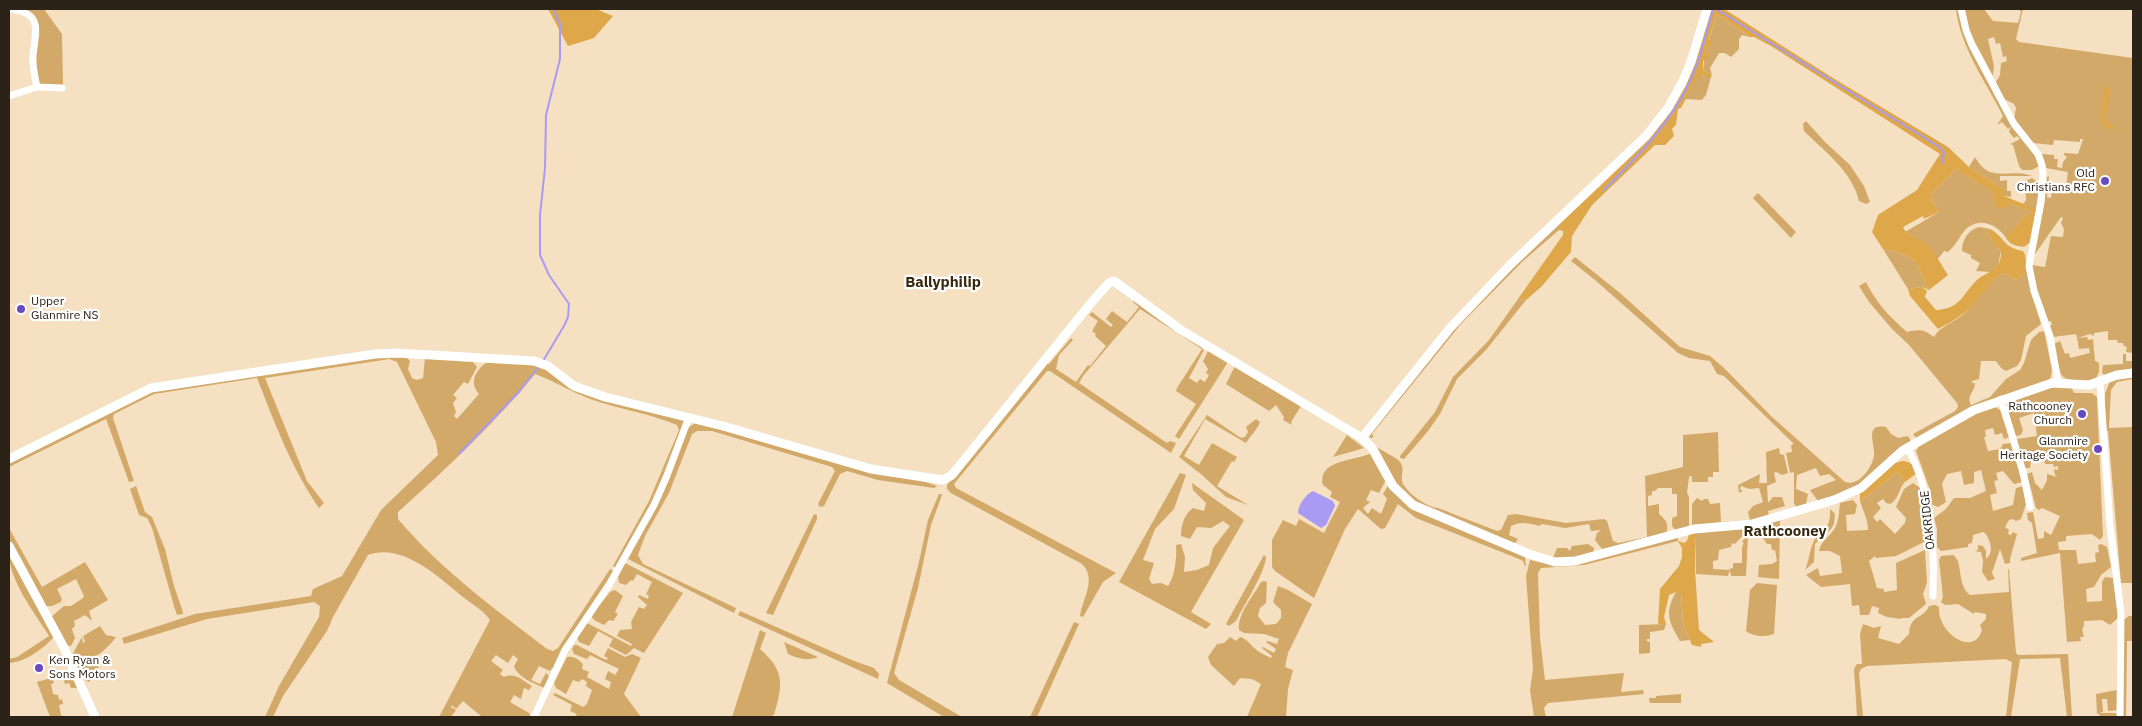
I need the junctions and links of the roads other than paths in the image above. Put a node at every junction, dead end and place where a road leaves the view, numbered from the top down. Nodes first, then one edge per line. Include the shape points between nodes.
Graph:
1 (9, 9) edge
2 (1707, 9) edge
3 (1961, 9) edge
4 (37, 87) junction
5 (62, 88) dead end
6 (9, 96) edge
7 (2133, 373) edge
8 (2058, 382) junction
9 (2100, 383) junction
10 (2001, 399) junction
11 (689, 417) junction
12 (1362, 438) junction
13 (1908, 447) junction
14 (9, 459) edge
15 (2030, 507) dead end
16 (9, 546) edge
17 (1933, 596) dead end
18 (96, 717) edge
19 (534, 717) edge
20 (2120, 717) edge

1 - 4 street via 30,15 36,26 33,64
2 - 12 street via 1685,78 1650,132 1510,265 1454,324
3 - 8 street via 1972,44 2014,124 2038,154 2042,165 2041,202 2029,266 2050,336
4 - 5 street
4 - 6 street
7 - 9 street via 2117,375
8 - 9 street
8 - 10 street
9 - 20 street via 2120,613
10 - 13 street via 1958,418
10 - 15 street
11 - 12 street via 871,469 943,480 952,474 1104,288 1114,281 1181,330
11 - 14 street via 581,389 563,380 548,366 534,361 391,353 151,388
11 - 19 street via 654,505 608,585 565,650
12 - 13 street via 1372,448 1393,486 1413,505 1529,554 1565,562 1694,529 1752,524 1834,500 1861,488
13 - 17 street, OAKRIDGE via 1926,495 1932,545
16 - 18 street via 60,639

